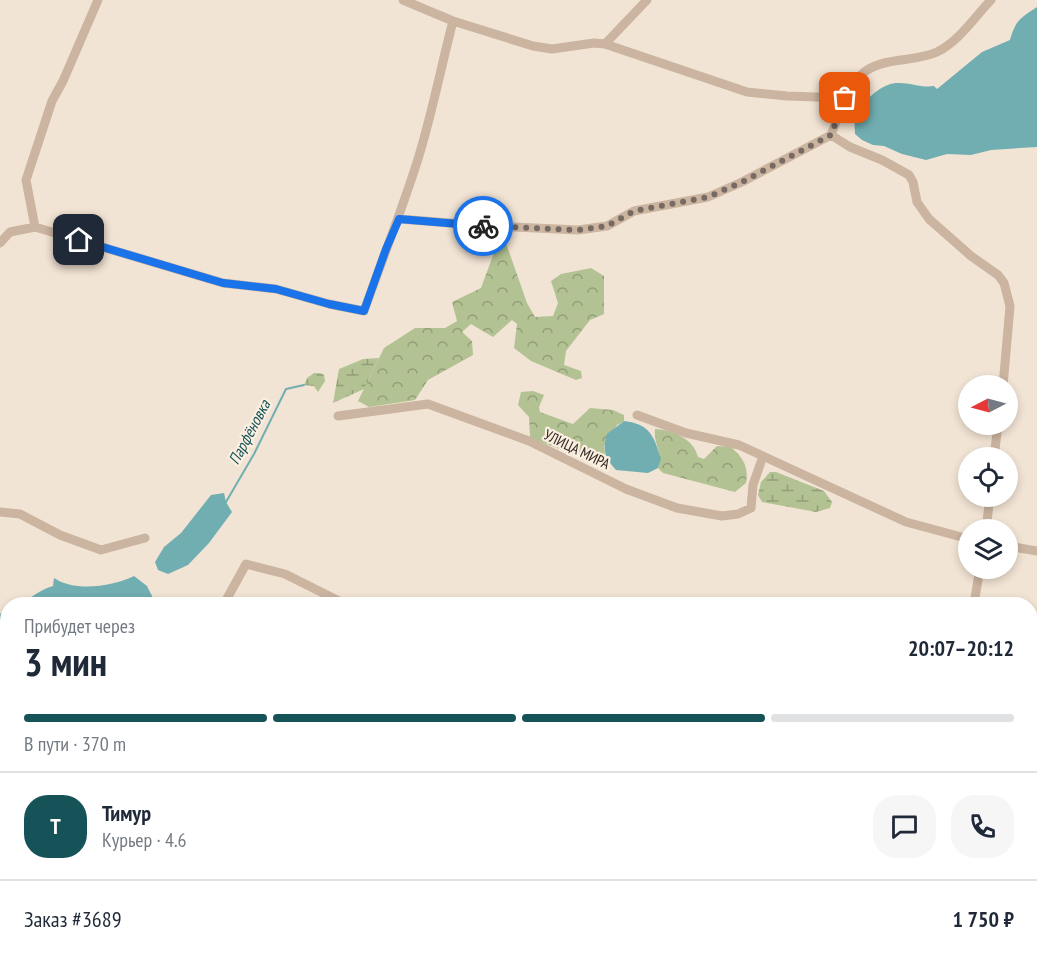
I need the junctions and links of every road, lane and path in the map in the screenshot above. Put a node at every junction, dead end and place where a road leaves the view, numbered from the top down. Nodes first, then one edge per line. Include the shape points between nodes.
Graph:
1 (98, 0) edge
2 (403, 0) edge
3 (647, 0) edge
4 (991, 0) edge
5 (453, 21) junction
6 (604, 44) junction
7 (845, 98) junction
8 (831, 135) junction
9 (399, 219) junction
10 (35, 227) junction
11 (0, 243) edge
12 (1004, 375) edge
13 (638, 415) dead end
14 (338, 416) dead end
15 (763, 456) junction
16 (0, 512) edge
17 (958, 536) edge
18 (145, 538) dead end
19 (1018, 548) edge
20 (1037, 551) edge
21 (978, 579) edge
22 (228, 597) edge
23 (331, 597) edge
24 (975, 597) edge

1 - 10 street via 52,101 26,180
2 - 5 street
3 - 6 street
4 - 7 street via 956,39 937,52 873,67 862,74
5 - 6 street via 552,49
5 - 9 street
6 - 7 street via 747,92
7 - 8 street
8 - 9 street via 708,197 634,211 607,226 578,230
8 - 12 street via 909,175 917,202 928,219 1004,283 1010,306
9 - 10 street via 364,311 276,289 223,283
10 - 11 street via 10,232
13 - 15 street
14 - 15 street, УЛИЦА МИРА via 428,404 529,441 626,489 677,508 722,516 751,508 753,485
15 - 17 street via 906,522
16 - 18 street via 20,514 101,550
19 - 20 street
21 - 24 street
22 - 23 street via 246,564 285,574

